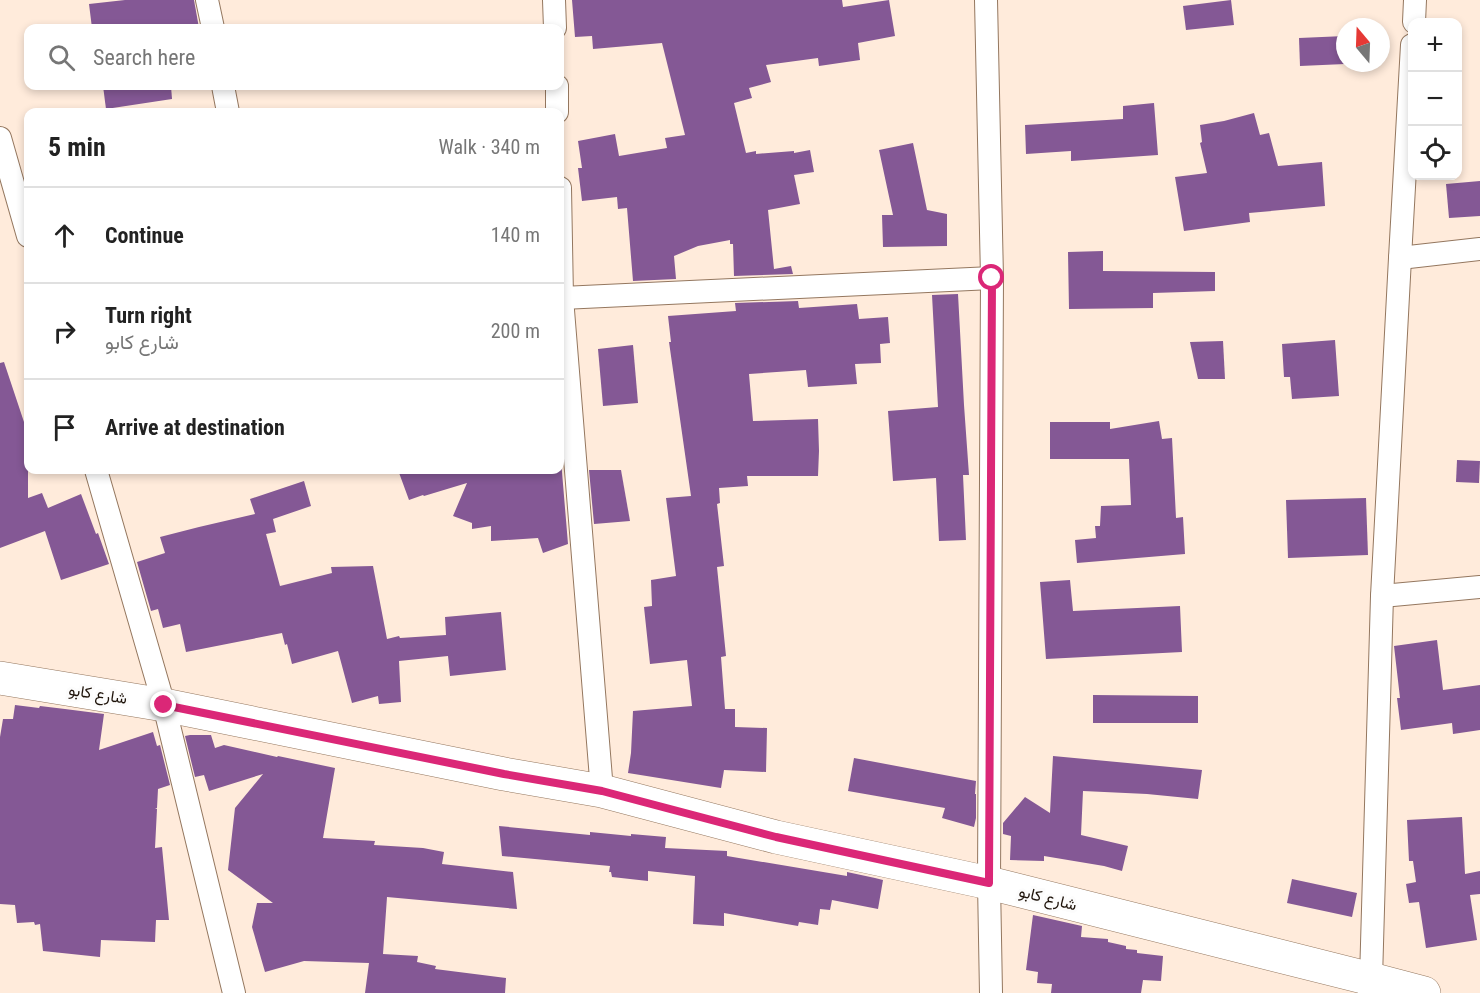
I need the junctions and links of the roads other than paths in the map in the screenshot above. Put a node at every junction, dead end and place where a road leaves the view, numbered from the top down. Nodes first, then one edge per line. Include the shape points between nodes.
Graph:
1 (207, 0) edge
2 (554, 0) edge
3 (986, 0) edge
4 (1415, 0) edge
5 (1414, 18) edge
6 (212, 24) edge
7 (555, 24) edge
8 (1411, 72) edge
9 (224, 90) edge
10 (557, 90) edge
11 (227, 108) edge
12 (557, 108) edge
13 (0, 138) edge
14 (24, 222) edge
15 (1480, 249) edge
16 (1400, 258) junction
17 (992, 278) junction
18 (564, 298) edge
19 (564, 323) edge
20 (97, 474) edge
21 (1480, 587) edge
22 (1382, 596) junction
23 (0, 678) edge
24 (164, 705) junction
25 (602, 791) junction
26 (989, 883) junction
27 (1370, 986) edge
28 (234, 993) edge
29 (991, 993) edge
30 (1424, 993) edge

1 - 6 street
2 - 7 street
3 - 17 street
4 - 5 street
8 - 16 street
9 - 11 street
10 - 12 street
13 - 14 street
15 - 16 street
16 - 22 street
17 - 18 street
17 - 26 street
19 - 25 street
20 - 24 street
21 - 22 street
22 - 27 street
23 - 24 street, شارع كابو
24 - 25 street, شارع كابو
24 - 28 street
25 - 26 street, شارع كابو via 776,837
26 - 27 street, شارع كابو
26 - 29 street
27 - 30 street, شارع كابو

